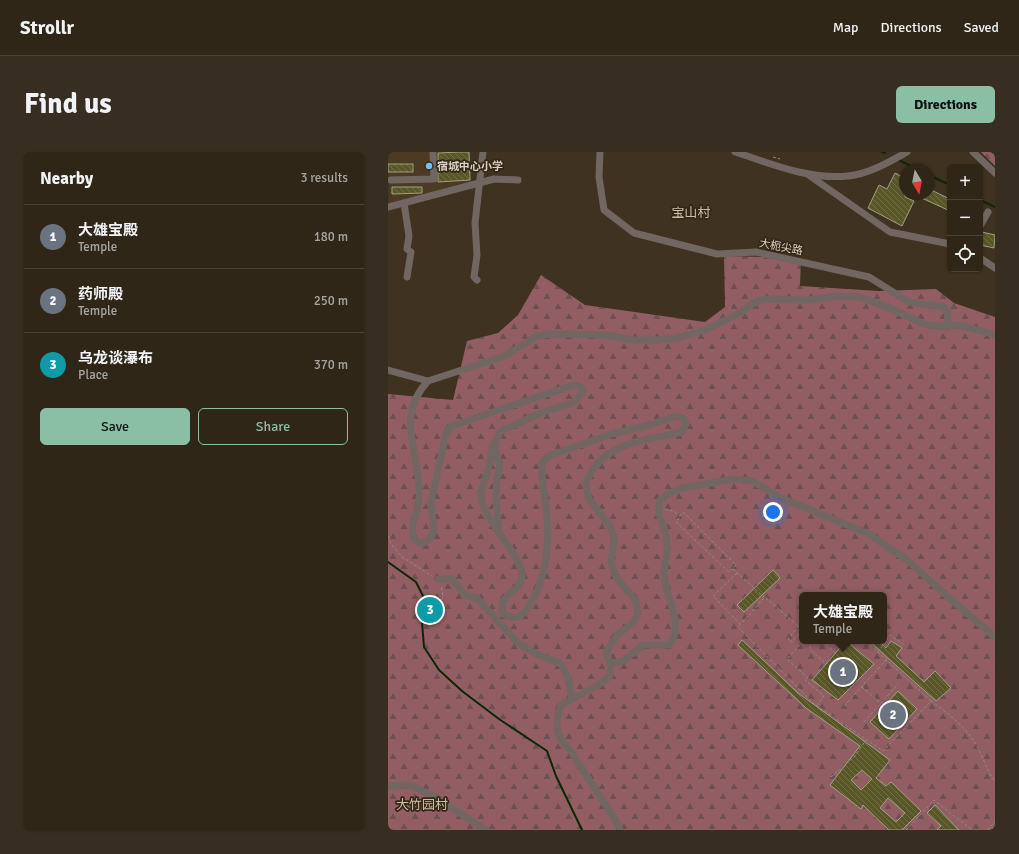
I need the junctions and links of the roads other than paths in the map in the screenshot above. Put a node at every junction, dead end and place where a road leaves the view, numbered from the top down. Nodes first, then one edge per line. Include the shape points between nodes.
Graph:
1 (433, 152) edge
2 (483, 152) edge
3 (600, 152) edge
4 (735, 152) edge
5 (973, 152) edge
6 (901, 153) edge
7 (995, 173) edge
8 (808, 175) junction
9 (391, 180) dead end
10 (518, 180) dead end
11 (481, 183) junction
12 (404, 203) junction
13 (388, 206) edge
14 (988, 212) dead end
15 (983, 221) edge
16 (947, 243) edge
17 (983, 260) edge
18 (995, 268) edge
19 (407, 277) dead end
20 (477, 280) dead end
21 (947, 327) junction
22 (995, 335) edge
23 (388, 370) edge
24 (428, 381) junction
25 (494, 444) junction
26 (500, 533) junction
27 (438, 579) road end
28 (995, 636) edge
29 (610, 662) junction
30 (572, 699) junction
31 (388, 786) edge
32 (486, 830) edge
33 (620, 830) edge

1 - 9 street via 434,179
2 - 11 street
3 - 21 street, 大枙尖路 via 599,177 604,210 634,233 717,254 756,252 869,277 910,302 944,307 948,313
4 - 8 street
5 - 7 street
6 - 8 street via 880,166 849,176
8 - 16 street via 890,232
10 - 11 street via 494,179
11 - 12 street
11 - 20 street via 475,223 477,255 474,277
12 - 13 street
12 - 19 street via 409,236 406,249 411,252
14 - 15 street
17 - 18 street
21 - 22 street via 974,329
21 - 24 street via 924,324 860,297 764,299 711,327 678,338 634,340 605,335 537,336 505,356
23 - 24 street
24 - 25 street via 412,405 410,424 419,484 419,500 410,530 414,539 421,544 429,540 434,532 431,502 446,434 451,426 574,385 581,387 583,392 573,403 543,412 501,431
25 - 26 street via 500,467 496,497
25 - 26 street via 481,494 484,507
26 - 29 street via 521,567 522,577 516,588 503,599 501,606 503,614 511,618 525,613 545,568 547,518 542,462 549,456 612,434 642,428 677,416 684,418 686,424 682,432 623,446 597,464 585,483 589,499 610,526 614,537 611,563 616,577 636,601 638,614 633,623 618,634 606,652
27 - 30 street via 452,579 465,595 477,598 517,642 534,653 561,664 568,678
28 - 29 street via 907,560 869,534 779,497 752,481 734,479 682,488 660,500 658,514 667,536 664,574 666,590 677,629 674,639 669,645 643,645 623,661
29 - 30 street via 610,676
30 - 33 street via 561,705 557,718 561,742 570,750
31 - 32 street via 410,785 433,796

